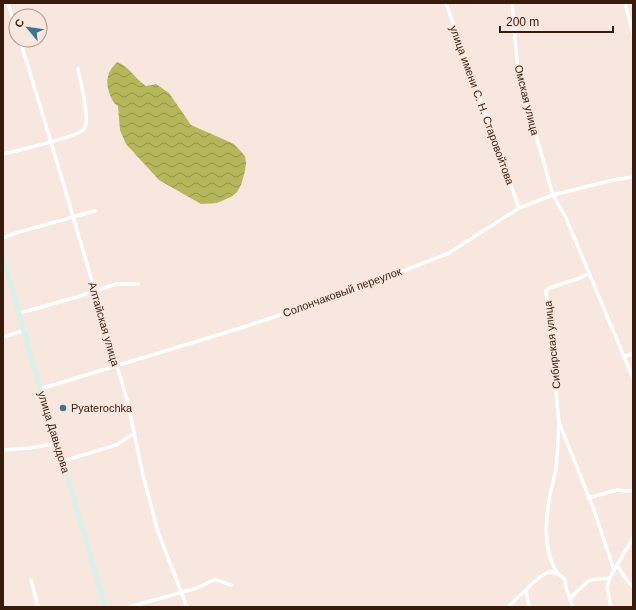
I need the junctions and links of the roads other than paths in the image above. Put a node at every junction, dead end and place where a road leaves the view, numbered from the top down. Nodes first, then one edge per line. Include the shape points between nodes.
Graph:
1 (446, 3) edge
2 (512, 3) edge
3 (625, 3) edge
4 (633, 33) edge
5 (22, 48) edge
6 (78, 70) dead end
7 (51, 142) junction
8 (3, 154) edge
9 (633, 176) edge
10 (552, 195) junction
11 (519, 208) junction
12 (96, 211) dead end
13 (73, 217) junction
14 (3, 238) edge
15 (3, 256) edge
16 (588, 274) junction
17 (138, 284) dead end
18 (95, 290) junction
19 (20, 313) junction
20 (24, 330) junction
21 (3, 337) edge
22 (633, 354) edge
23 (625, 356) junction
24 (116, 366) junction
25 (633, 378) edge
26 (40, 388) junction
27 (559, 422) junction
28 (135, 434) junction
29 (58, 443) junction
30 (3, 450) edge
31 (63, 461) junction
32 (633, 490) edge
33 (588, 498) junction
34 (633, 538) edge
35 (617, 565) junction
36 (614, 570) junction
37 (558, 574) junction
38 (610, 578) junction
39 (31, 580) dead end
40 (231, 585) dead end
41 (633, 587) edge
42 (526, 590) junction
43 (180, 592) junction
44 (570, 599) junction
45 (38, 607) edge
46 (105, 607) edge
47 (129, 607) edge
48 (187, 607) edge
49 (508, 607) edge
50 (529, 607) edge
51 (573, 607) edge
52 (611, 607) edge

1 - 11 street, улица имени С. Н. Старовойтова
2 - 10 street, Омская улица via 518,72
3 - 4 street
5 - 7 street, Алтайская улица
6 - 7 street via 87,124 79,133
7 - 8 street
7 - 13 street, Алтайская улица
9 - 10 street, Солончаковый переулок
10 - 11 street, Солончаковый переулок
10 - 16 street via 566,218
11 - 24 street, Солончаковый переулок via 449,253 362,287 244,327
12 - 13 street
13 - 14 street
13 - 18 street, Алтайская улица
15 - 19 main road, улица Давыдова
16 - 23 street
16 - 27 street, Сибирская улица via 546,291
17 - 18 street via 116,284
18 - 19 street
18 - 24 street, Алтайская улица
19 - 20 main road, улица Давыдова
20 - 21 street
20 - 26 main road, улица Давыдова
22 - 23 street
23 - 25 street
24 - 26 street, Солончаковый переулок
24 - 28 street, Алтайская улица
26 - 29 main road, улица Давыдова
27 - 33 street, Сибирская улица
27 - 37 street, Сибирская улица via 556,468 547,522 548,552
28 - 31 street via 116,445
28 - 43 street, Алтайская улица via 158,532
29 - 30 street
29 - 31 main road, улица Давыдова
31 - 46 main road, улица Давыдова
32 - 33 street via 617,490
33 - 36 street, Сибирская улица
34 - 35 street
35 - 36 street
35 - 41 street
36 - 38 street
37 - 42 street via 547,573 540,576
37 - 44 street, Сибирская улица via 565,580
38 - 44 street via 590,580
38 - 52 street via 607,587
39 - 45 street
40 - 43 street via 214,580
42 - 49 street
42 - 50 street
43 - 47 street
43 - 48 street, Алтайская улица
44 - 51 street, Сибирская улица

